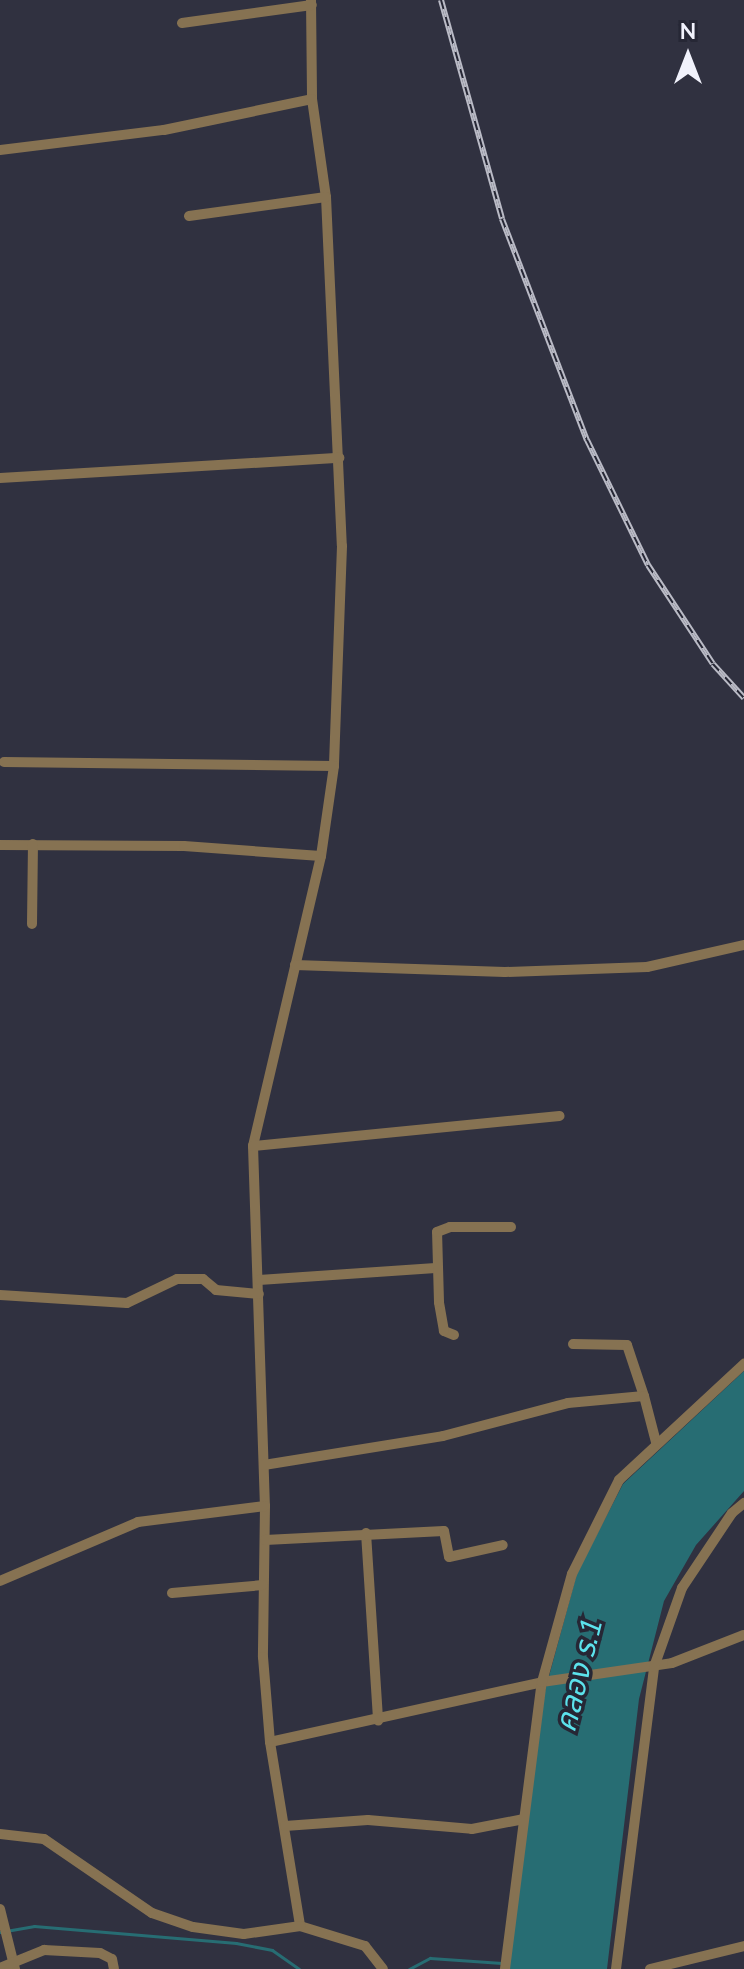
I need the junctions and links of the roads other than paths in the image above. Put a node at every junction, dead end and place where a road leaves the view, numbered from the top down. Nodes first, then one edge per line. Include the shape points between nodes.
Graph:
1 (312, 3) edge
2 (182, 23) dead end
3 (312, 99) junction
4 (0, 150) edge
5 (326, 197) junction
6 (189, 216) dead end
7 (339, 458) junction
8 (0, 478) edge
9 (4, 762) dead end
10 (334, 766) junction
11 (33, 844) junction
12 (0, 845) edge
13 (321, 856) junction
14 (32, 924) dead end
15 (744, 945) edge
16 (295, 965) junction
17 (560, 1116) dead end
18 (253, 1146) junction
19 (511, 1227) dead end
20 (436, 1268) junction
21 (259, 1280) junction
22 (259, 1294) junction
23 (0, 1295) edge
24 (454, 1335) dead end
25 (573, 1344) dead end
26 (744, 1366) edge
27 (644, 1396) junction
28 (656, 1442) junction
29 (264, 1465) junction
30 (744, 1503) edge
31 (265, 1506) junction
32 (366, 1533) junction
33 (265, 1540) junction
34 (503, 1545) dead end
35 (0, 1581) edge
36 (263, 1585) junction
37 (172, 1593) dead end
38 (744, 1635) edge
39 (654, 1667) junction
40 (542, 1682) junction
41 (378, 1721) junction
42 (270, 1742) junction
43 (524, 1819) junction
44 (285, 1826) junction
45 (0, 1834) edge
46 (1, 1912) edge
47 (300, 1926) junction
48 (744, 1946) edge
49 (710, 1955) junction
50 (14, 1965) edge
51 (381, 1966) edge
52 (0, 1968) edge
53 (114, 1969) edge
54 (505, 1969) edge
55 (616, 1969) edge
56 (650, 1969) edge
57 (713, 1969) edge

1 - 2 street
1 - 3 street
3 - 4 street via 164,130
3 - 5 street
5 - 6 street
5 - 7 street
7 - 8 street
7 - 10 street via 342,546
9 - 10 street
10 - 13 street
11 - 12 street
11 - 13 street
11 - 14 street
13 - 16 street
15 - 16 street via 647,967 505,972
16 - 18 street
17 - 18 street
18 - 21 street
19 - 20 street via 441,1229
20 - 21 street
20 - 24 street via 444,1331
21 - 22 street
22 - 23 street via 216,1290 203,1279 177,1279 127,1303
22 - 29 street
25 - 27 street via 627,1345
26 - 28 street
27 - 28 street
27 - 29 street via 568,1403 443,1436
28 - 40 street via 619,1480 572,1574
29 - 31 street
30 - 39 street via 682,1588
31 - 33 street
31 - 35 street via 138,1522
32 - 33 street
32 - 34 street via 444,1531 449,1557
32 - 41 street
33 - 36 street
36 - 37 street
36 - 42 street
38 - 39 street
39 - 40 street
39 - 55 street
40 - 41 street
40 - 43 street
41 - 42 street
42 - 44 street
43 - 44 street via 472,1829 368,1820
43 - 54 street
44 - 47 street
45 - 47 street via 44,1839 152,1913 193,1927 244,1934
46 - 50 street
47 - 51 street via 365,1946
48 - 49 street
49 - 56 street
49 - 57 street
50 - 52 street
50 - 53 street via 44,1950 81,1951 108,1956

